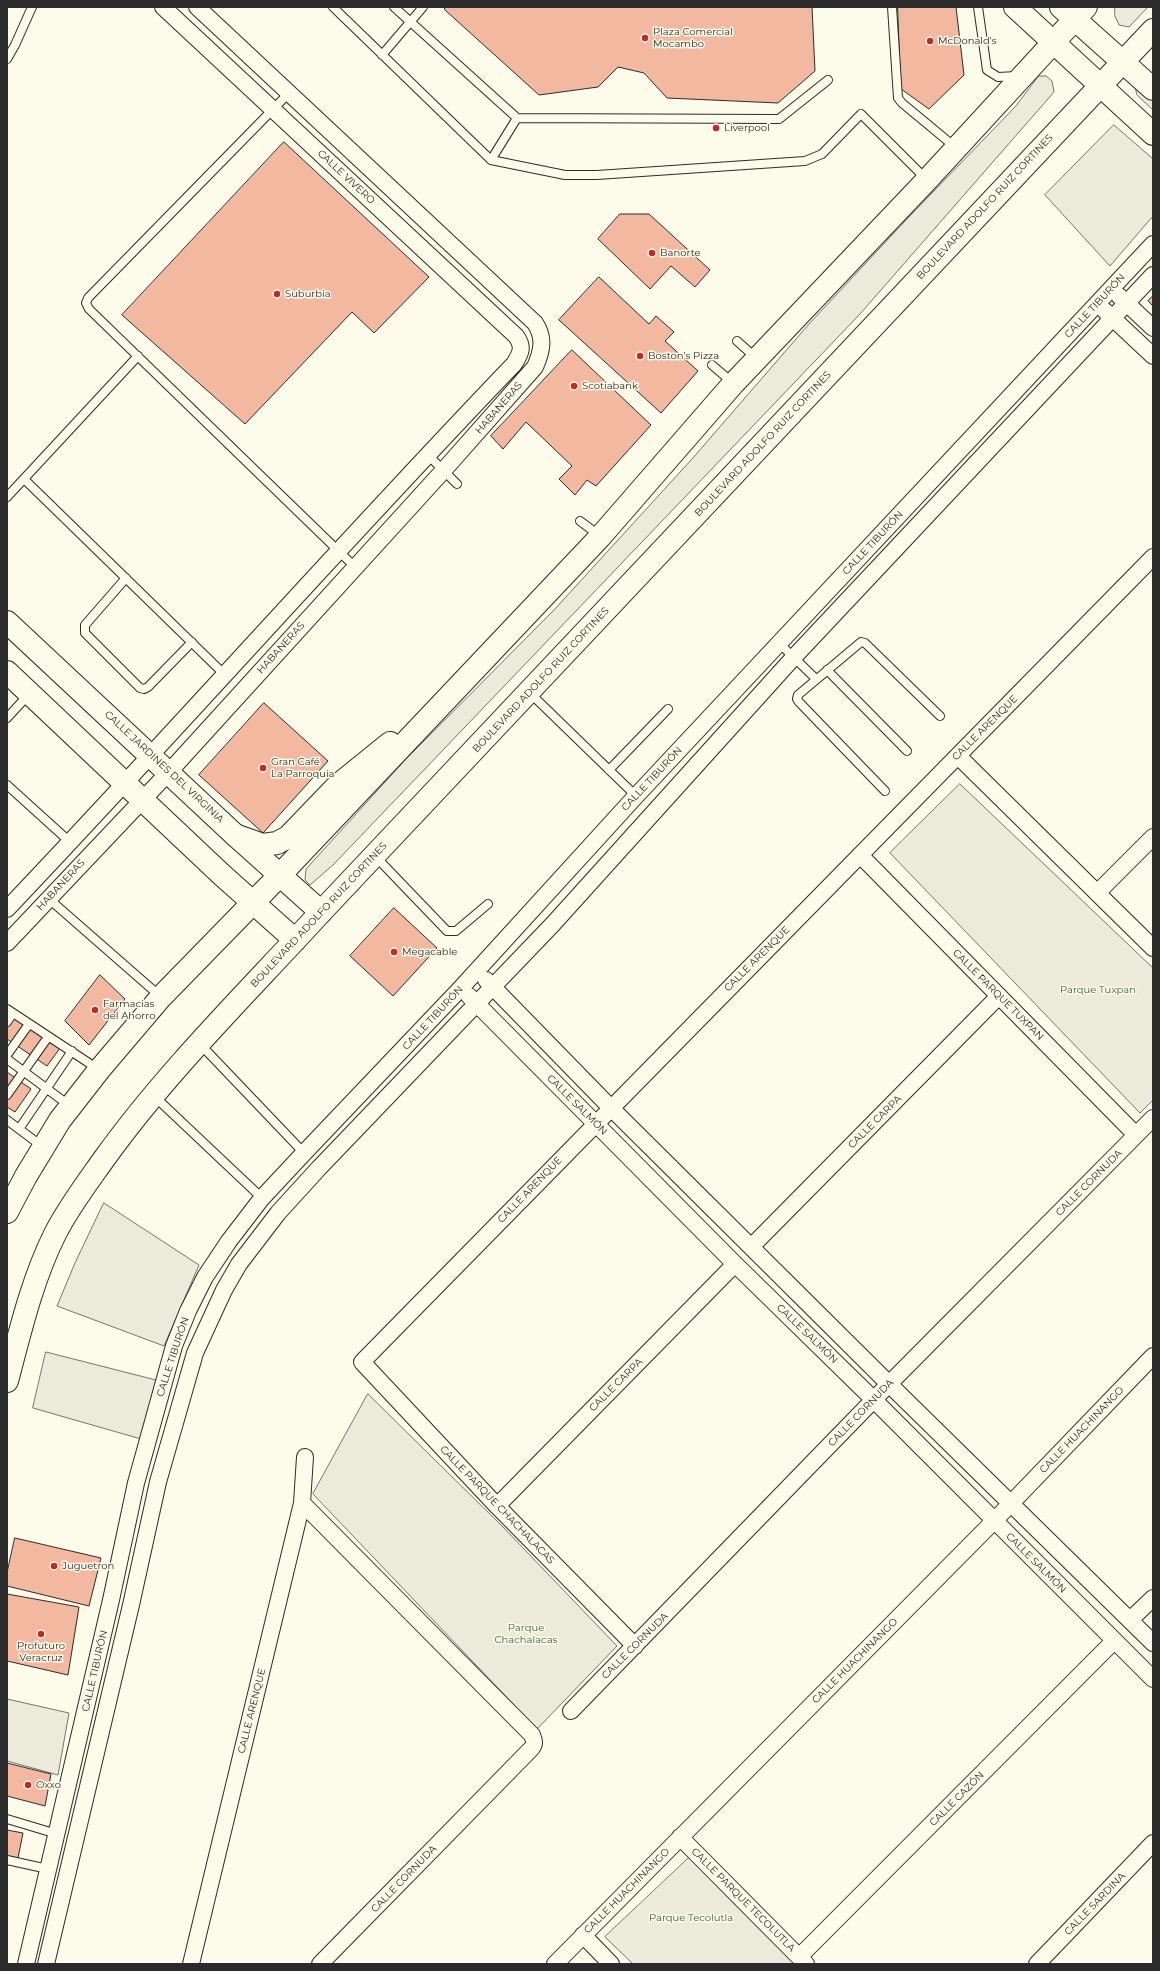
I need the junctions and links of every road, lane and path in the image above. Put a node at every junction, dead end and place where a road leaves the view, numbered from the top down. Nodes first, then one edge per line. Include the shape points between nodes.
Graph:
1 (32, 7) edge
2 (163, 7) edge
3 (333, 7) edge
4 (394, 7) edge
5 (423, 7) edge
6 (892, 7) edge
7 (978, 7) edge
8 (1015, 7) edge
9 (200, 8) edge
10 (1074, 11) edge
11 (410, 22) junction
12 (1153, 30) edge
13 (1053, 43) junction
14 (382, 55) junction
15 (7, 59) edge
16 (1122, 61) junction
17 (1022, 76) junction
18 (828, 80) dead end
19 (1100, 84) junction
20 (1153, 90) edge
21 (288, 94) junction
22 (273, 110) junction
23 (517, 118) junction
24 (1153, 134) edge
25 (955, 147) junction
26 (491, 160) junction
27 (927, 180) junction
28 (420, 216) junction
29 (405, 233) junction
30 (1153, 244) edge
31 (1153, 275) edge
32 (1112, 289) junction
33 (1127, 303) junction
34 (1097, 305) junction
35 (1113, 318) junction
36 (1153, 328) edge
37 (737, 340) dead end
38 (522, 351) joint
39 (138, 356) junction
40 (1153, 356) edge
41 (757, 358) junction
42 (712, 365) dead end
43 (733, 384) junction
44 (969, 439) junction
45 (427, 454) junction
46 (984, 454) junction
47 (443, 471) junction
48 (24, 479) junction
49 (457, 484) dead end
50 (7, 497) edge
51 (580, 521) dead end
52 (600, 537) junction
53 (338, 550) junction
54 (1153, 557) edge
55 (355, 566) junction
56 (126, 578) junction
57 (286, 607) junction
58 (7, 622) edge
59 (303, 624) junction
60 (192, 642) junction
61 (780, 644) junction
62 (794, 657) junction
63 (827, 670) junction
64 (7, 672) edge
65 (224, 674) junction
66 (816, 680) junction
67 (30, 693) junction
68 (529, 693) junction
69 (446, 700) junction
70 (668, 709) dead end
71 (940, 716) dead end
72 (7, 718) edge
73 (907, 751) dead end
74 (151, 755) junction
75 (958, 756) junction
76 (608, 770) junction
77 (169, 772) junction
78 (125, 784) junction
79 (7, 785) edge
80 (885, 791) dead end
81 (636, 796) junction
82 (143, 799) junction
83 (235, 835) junction
84 (1153, 837) edge
85 (70, 842) junction
86 (860, 855) junction
87 (374, 856) junction
88 (280, 875) junction
89 (1097, 893) junction
90 (49, 899) junction
91 (253, 903) junction
92 (488, 904) dead end
93 (7, 909) edge
94 (321, 912) junction
95 (295, 940) junction
96 (7, 943) edge
97 (1153, 948) edge
98 (476, 971) junction
99 (493, 987) junction
100 (460, 988) junction
101 (999, 996) junction
102 (161, 997) junction
103 (477, 1004) junction
104 (10, 1011) edge
105 (7, 1022) edge
106 (29, 1024) junction
107 (48, 1037) junction
108 (199, 1043) junction
109 (72, 1051) junction
110 (7, 1055) edge
111 (7, 1059) edge
112 (99, 1070) junction
113 (23, 1071) junction
114 (46, 1089) junction
115 (7, 1095) edge
116 (154, 1096) junction
117 (70, 1107) junction
118 (610, 1107) junction
119 (1153, 1118) edge
120 (7, 1120) edge
121 (595, 1123) junction
122 (19, 1130) junction
123 (1136, 1135) junction
124 (43, 1147) junction
125 (304, 1152) junction
126 (262, 1198) junction
127 (7, 1212) edge
128 (751, 1247) junction
129 (735, 1264) junction
130 (1153, 1356) edge
131 (362, 1362) joint
132 (7, 1381) edge
133 (889, 1384) junction
134 (874, 1400) junction
135 (306, 1457) dead end
136 (302, 1503) junction
137 (1010, 1503) junction
138 (497, 1506) junction
139 (994, 1521) junction
140 (1153, 1598) edge
141 (1130, 1620) junction
142 (1114, 1641) junction
143 (1153, 1643) edge
144 (635, 1646) junction
145 (1153, 1679) edge
146 (571, 1710) dead end
147 (7, 1819) edge
148 (57, 1834) junction
149 (680, 1837) junction
150 (1153, 1843) edge
151 (7, 1860) edge
152 (48, 1869) junction
153 (583, 1935) junction
154 (802, 1961) edge
155 (26, 1964) edge
156 (46, 1964) edge
157 (191, 1964) edge
158 (320, 1964) edge
159 (555, 1964) edge
160 (611, 1964) edge
161 (1037, 1964) edge

1 - 15 lane
2 - 22 street, CALLE VIVERO
3 - 14 lane
4 - 11 lane
5 - 11 lane
6 - 25 lane via 898,98
7 - 17 lane via 987,70 998,77
8 - 13 main road
9 - 21 street
10 - 13 main road
10 - 16 main road
11 - 14 lane
11 - 23 lane
12 - 16 main road, BOULEVARD ADOLFO RUIZ CORTINES
13 - 17 main road
13 - 19 main road
14 - 26 lane
16 - 19 main road, BOULEVARD ADOLFO RUIZ CORTINES
16 - 20 main road
17 - 25 main road
18 - 23 lane via 779,119
19 - 24 main road
19 - 68 main road, BOULEVARD ADOLFO RUIZ CORTINES
21 - 22 lane
21 - 28 street
22 - 29 street, CALLE VIVERO
22 - 39 lane via 88,298 86,303 89,309
23 - 26 lane
25 - 27 main road
26 - 27 lane via 565,175 805,161 822,154 861,114
27 - 41 main road
28 - 29 street
28 - 47 street, HABANERAS via 535,323 540,330 543,343 541,355 535,366
29 - 38 street, CALLE VIVERO via 516,336 521,343
30 - 32 street, CALLE TIBURÓN
31 - 33 street, CALLE TIBURÓN
32 - 33 street
32 - 34 street, CALLE TIBURÓN
33 - 35 street, CALLE TIBURÓN
33 - 36 street
34 - 35 street
34 - 44 street, CALLE TIBURÓN
35 - 40 street
35 - 46 street, CALLE TIBURÓN
37 - 41 lane
38 - 45 street, HABANERAS via 514,364
39 - 48 lane
39 - 53 lane
41 - 43 main road
42 - 43 lane
43 - 52 main road
44 - 46 street
44 - 61 street, CALLE TIBURÓN
45 - 47 lane
45 - 53 street, HABANERAS
46 - 62 street, CALLE TIBURÓN
47 - 49 lane
47 - 55 street, HABANERAS
48 - 50 lane
48 - 56 lane
51 - 52 lane
52 - 69 main road
53 - 55 lane
53 - 57 street, HABANERAS
54 - 75 street, CALLE ARENQUE
55 - 59 street, HABANERAS
56 - 60 lane
56 - 60 lane via 85,624 84,629 85,633 140,688 144,689
57 - 59 street
57 - 65 street, HABANERAS
58 - 74 main road, CALLE JARDINES DEL VIRGINIA
59 - 77 street, HABANERAS
60 - 65 lane
61 - 62 lane
61 - 81 street, CALLE TIBURÓN
62 - 66 lane
62 - 99 street, CALLE TIBURÓN
63 - 66 lane
63 - 71 lane via 857,644 865,643
63 - 73 lane
64 - 67 main road
65 - 74 street, HABANERAS
66 - 80 lane via 798,695 797,699
67 - 72 lane
67 - 78 main road
68 - 76 lane
68 - 87 main road, BOULEVARD ADOLFO RUIZ CORTINES
69 - 83 main road via 338,785 288,837 277,843 263,845
69 - 88 main road
70 - 76 lane
74 - 77 main road, CALLE JARDINES DEL VIRGINIA
74 - 78 street, HABANERAS
75 - 86 street, CALLE ARENQUE
75 - 89 street
76 - 81 lane
77 - 82 street, HABANERAS
77 - 83 main road, CALLE JARDINES DEL VIRGINIA
78 - 82 main road
78 - 85 street, HABANERAS
79 - 85 lane
81 - 98 street, CALLE TIBURÓN
82 - 90 street, HABANERAS
82 - 91 main road
83 - 88 main road, CALLE JARDINES DEL VIRGINIA
84 - 89 street
85 - 93 street, HABANERAS
86 - 101 street, CALLE PARQUE TUXPAN
86 - 118 street, CALLE ARENQUE
87 - 92 lane via 448,931 456,932
87 - 94 main road, BOULEVARD ADOLFO RUIZ CORTINES
88 - 91 main road
88 - 94 main road, CALLE JARDINES DEL VIRGINIA
89 - 97 street
90 - 96 street, HABANERAS
90 - 102 lane
91 - 95 main road
91 - 102 main road
94 - 95 main road, BOULEVARD ADOLFO RUIZ CORTINES
95 - 108 main road, BOULEVARD ADOLFO RUIZ CORTINES
98 - 99 street
98 - 100 street, CALLE TIBURÓN
99 - 103 street, CALLE TIBURÓN
99 - 118 street
100 - 103 street, CALLE SALMÓN
100 - 125 street, CALLE TIBURÓN
101 - 123 street, CALLE PARQUE TUXPAN
101 - 128 street, CALLE CARPA
102 - 112 main road
103 - 121 street, CALLE SALMÓN
103 - 156 street, CALLE TIBURÓN via 319,1168 249,1249 224,1290 195,1353 158,1482
104 - 105 lane
104 - 106 lane
106 - 107 lane
106 - 110 lane
107 - 109 lane
107 - 113 lane
108 - 116 main road, BOULEVARD ADOLFO RUIZ CORTINES
108 - 125 lane
109 - 112 lane
109 - 114 lane
111 - 113 lane
112 - 117 main road
113 - 114 lane
113 - 115 lane
114 - 117 lane
114 - 122 lane
116 - 126 lane
116 - 132 main road, BOULEVARD ADOLFO RUIZ CORTINES via 131,1122 81,1191 55,1234 36,1279
117 - 124 main road
118 - 121 street, CALLE ARENQUE
118 - 128 street
119 - 123 street, CALLE CORNUDA
120 - 122 lane
121 - 129 street, CALLE SALMÓN
121 - 131 street, CALLE ARENQUE
122 - 124 lane
123 - 133 street, CALLE CORNUDA
124 - 127 main road
125 - 126 street, CALLE TIBURÓN
126 - 148 street, CALLE TIBURÓN via 205,1277 174,1346 136,1483
128 - 133 street
129 - 134 street, CALLE SALMÓN
129 - 138 street, CALLE CARPA
130 - 137 street, CALLE HUACHINANGO
131 - 138 street, CALLE PARQUE CHACHALACAS
133 - 134 street, CALLE CORNUDA
133 - 137 street
134 - 139 street, CALLE SALMÓN
134 - 144 street, CALLE CORNUDA
135 - 136 street, CALLE ARENQUE
136 - 157 street, CALLE ARENQUE
136 - 158 street, CALLE CORNUDA via 535,1741 534,1746
137 - 139 street, CALLE HUACHINANGO
137 - 141 street
138 - 144 street, CALLE PARQUE CHACHALACAS
139 - 142 street, CALLE SALMÓN
139 - 149 street, CALLE HUACHINANGO
140 - 141 street
141 - 143 street
142 - 145 street, CALLE SALMÓN
142 - 154 street, CALLE CAZÓN
144 - 146 street, CALLE CORNUDA
147 - 148 lane
148 - 152 street, CALLE TIBURÓN
149 - 153 street, CALLE HUACHINANGO
149 - 154 street, CALLE PARQUE TECOLUTLA
150 - 161 street, CALLE SARDINA
151 - 152 lane
152 - 155 street, CALLE TIBURÓN
153 - 159 street, CALLE HUACHINANGO
153 - 160 street

